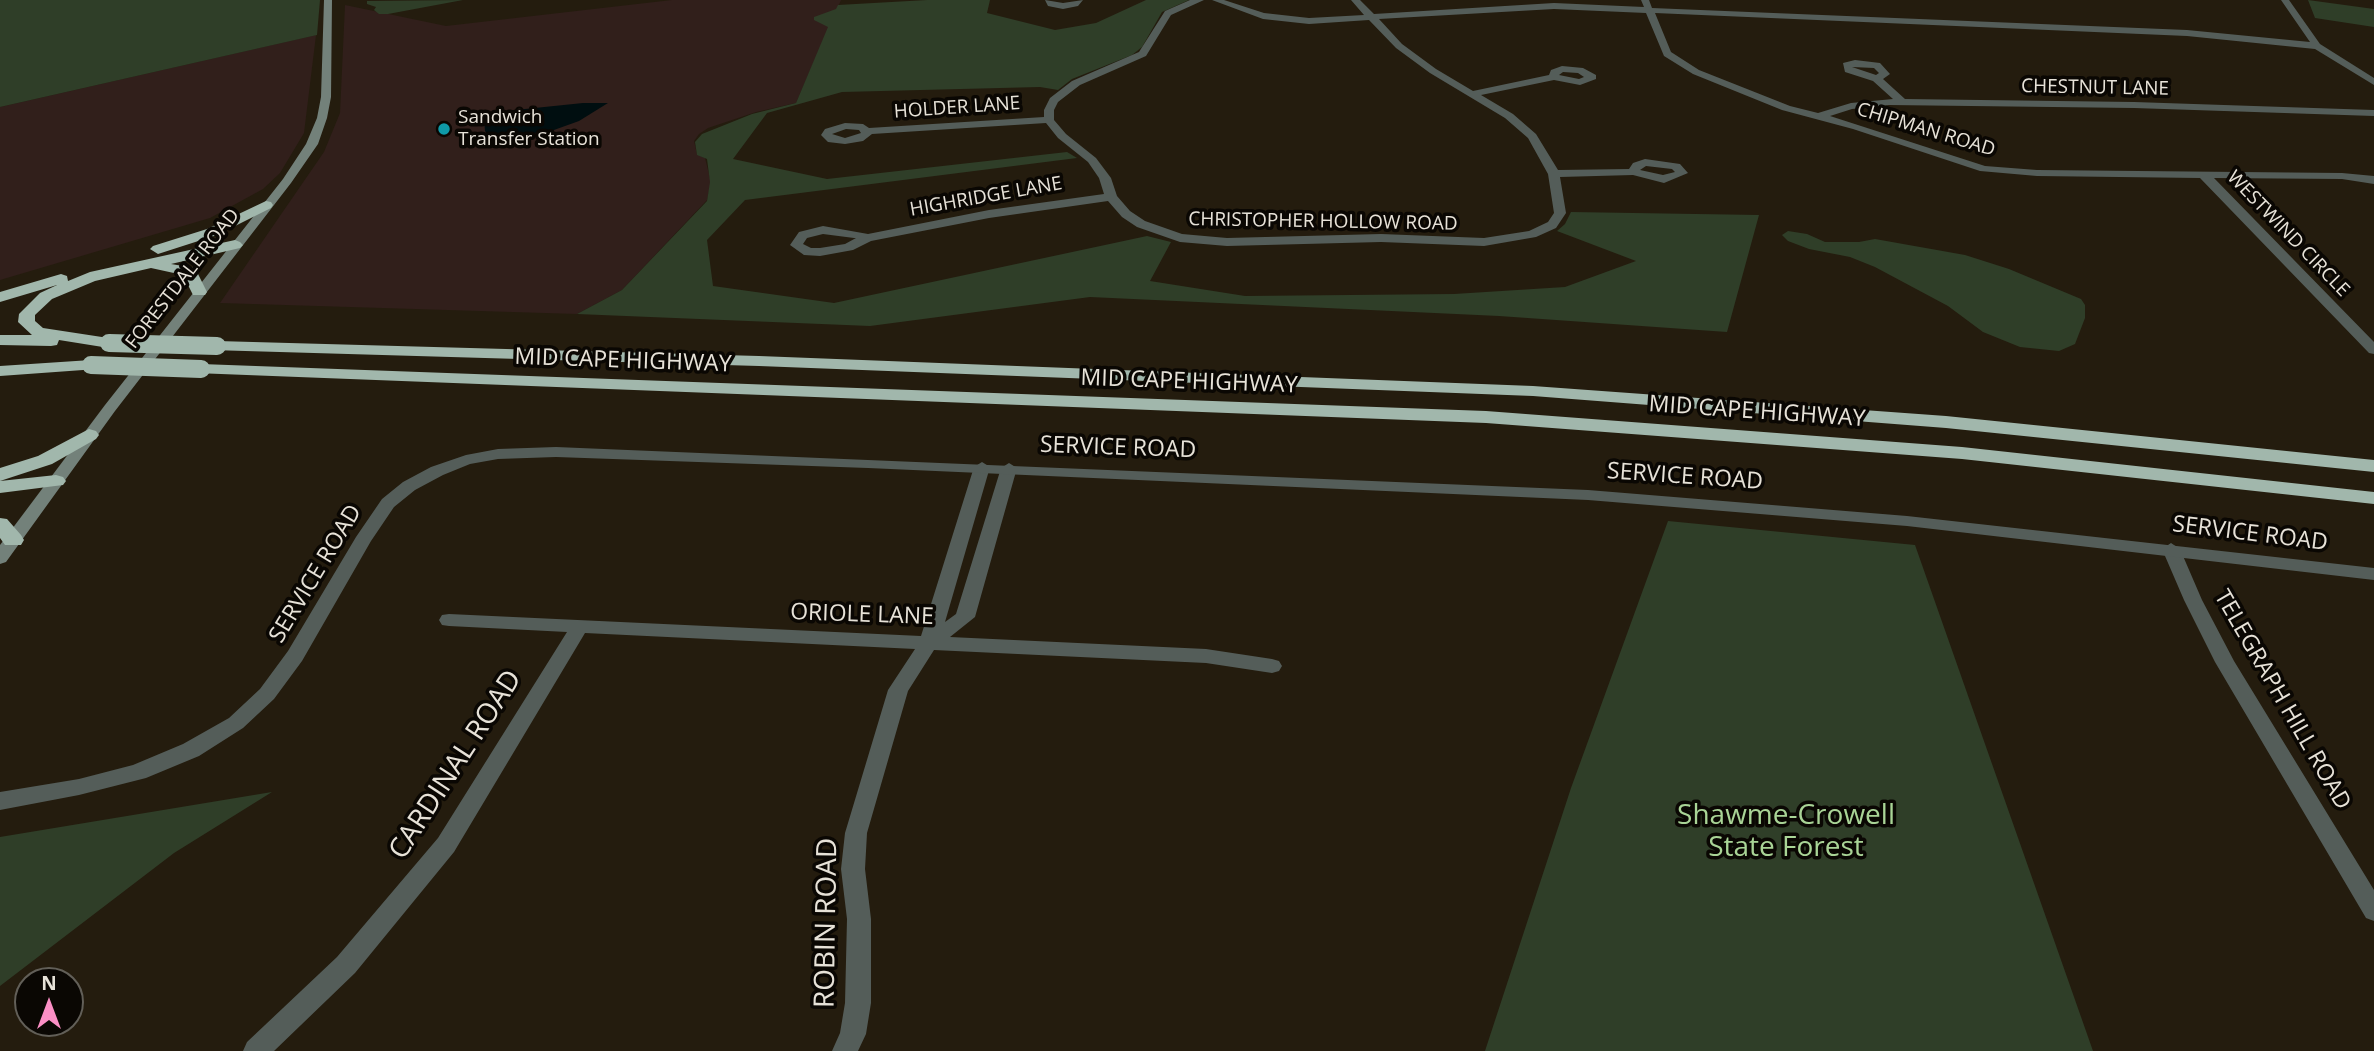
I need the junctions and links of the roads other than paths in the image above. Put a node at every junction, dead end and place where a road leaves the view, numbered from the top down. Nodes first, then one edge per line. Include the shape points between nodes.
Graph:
1 (328, 0) edge
2 (1049, 0) edge
3 (1079, 0) edge
4 (1200, 0) edge
5 (1216, 0) edge
6 (1355, 0) edge
7 (2285, 0) edge
8 (1647, 5) edge
9 (1370, 19) junction
10 (2317, 46) junction
11 (2349, 66) junction
12 (2374, 70) edge
13 (1554, 77) dead end
14 (1877, 79) dead end
15 (2374, 82) edge
16 (1472, 94) junction
17 (1902, 102) junction
18 (2374, 113) edge
19 (1817, 117) junction
20 (1049, 120) junction
21 (868, 131) dead end
22 (1633, 172) dead end
23 (1554, 174) junction
24 (2204, 175) junction
25 (2374, 180) edge
26 (1111, 197) junction
27 (267, 205) junction
28 (867, 238) dead end
29 (237, 243) junction
30 (119, 265) junction
31 (199, 292) junction
32 (0, 297) edge
33 (0, 340) edge
34 (109, 343) junction
35 (2374, 350) edge
36 (0, 362) edge
37 (91, 365) junction
38 (0, 371) edge
39 (89, 435) junction
40 (2374, 466) edge
41 (982, 467) junction
42 (1009, 468) junction
43 (0, 475) edge
44 (0, 487) edge
45 (51, 488) junction
46 (2374, 498) edge
47 (0, 501) edge
48 (7, 532) edge
49 (2171, 550) junction
50 (0, 558) edge
51 (2374, 574) edge
52 (449, 620) dead end
53 (580, 626) junction
54 (929, 642) junction
55 (1272, 666) dead end
56 (0, 801) edge
57 (2374, 911) edge
58 (256, 1051) edge
59 (845, 1051) edge

1 - 27 main road, FORESTDALE ROAD via 322,118 312,144
2 - 3 street via 1060,6
4 - 20 street via 1168,13 1143,54 1065,90 1054,100
5 - 9 street via 1278,18
6 - 9 street, CHRISTOPHER HOLLOW ROAD
7 - 10 street
8 - 9 street via 1537,6
8 - 10 street via 2203,34
8 - 19 street, CHIPMAN ROAD via 1662,46 1676,62 1768,102
9 - 16 street, CHRISTOPHER HOLLOW ROAD via 1399,46
10 - 11 street
11 - 12 street
11 - 15 street
13 - 16 street
14 - 17 street
16 - 23 street, CHRISTOPHER HOLLOW ROAD via 1522,125
17 - 18 street, CHESTNUT LANE
17 - 19 street, CHESTNUT LANE via 1858,105
19 - 24 street, CHIPMAN ROAD via 1984,169
20 - 21 street, HOLDER LANE
20 - 26 street, CHRISTOPHER HOLLOW ROAD via 1092,160
22 - 23 street
23 - 26 street, CHRISTOPHER HOLLOW ROAD via 1559,218 1532,234 1498,241 1192,240 1142,224
24 - 25 street, CHIPMAN ROAD
24 - 35 street, WESTWIND CIRCLE
26 - 28 street, HIGHRIDGE LANE
27 - 29 main road, FORESTDALE ROAD
27 - 30 highway via 212,232
29 - 30 highway
29 - 31 main road, FORESTDALE ROAD
30 - 31 highway via 177,268 192,274
30 - 32 highway
30 - 34 highway via 55,291 34,305 27,318 33,329 46,334
31 - 39 main road, FORESTDALE ROAD
33 - 34 highway, MID CAPE HIGHWAY
34 - 40 highway, MID CAPE HIGHWAY, bridge via 759,361 1533,391 1946,422
36 - 37 highway, MID CAPE HIGHWAY
37 - 38 highway
37 - 46 highway, MID CAPE HIGHWAY, bridge via 1486,417 1936,451
39 - 43 highway via 45,460
39 - 45 main road, FORESTDALE ROAD
41 - 42 street, SERVICE ROAD
41 - 54 street, ROBIN ROAD
41 - 56 street, SERVICE ROAD via 556,452 498,454 452,465 416,482 388,503 289,666 236,723 191,750 138,772 79,788
42 - 49 street, SERVICE ROAD via 1666,500
42 - 54 street, ROBIN ROAD via 965,617
44 - 45 highway
45 - 47 highway
45 - 48 main road, FORESTDALE ROAD
48 - 50 main road, FORESTDALE ROAD
49 - 51 street, SERVICE ROAD
49 - 57 street, TELEGRAPH HILL ROAD via 2225,662
52 - 53 street, ORIOLE LANE
53 - 54 street, ORIOLE LANE
53 - 58 street, CARDINAL ROAD via 446,845 346,965
54 - 55 street, ORIOLE LANE via 1206,656
54 - 59 street, ROBIN ROAD via 898,690 856,833 858,1003

